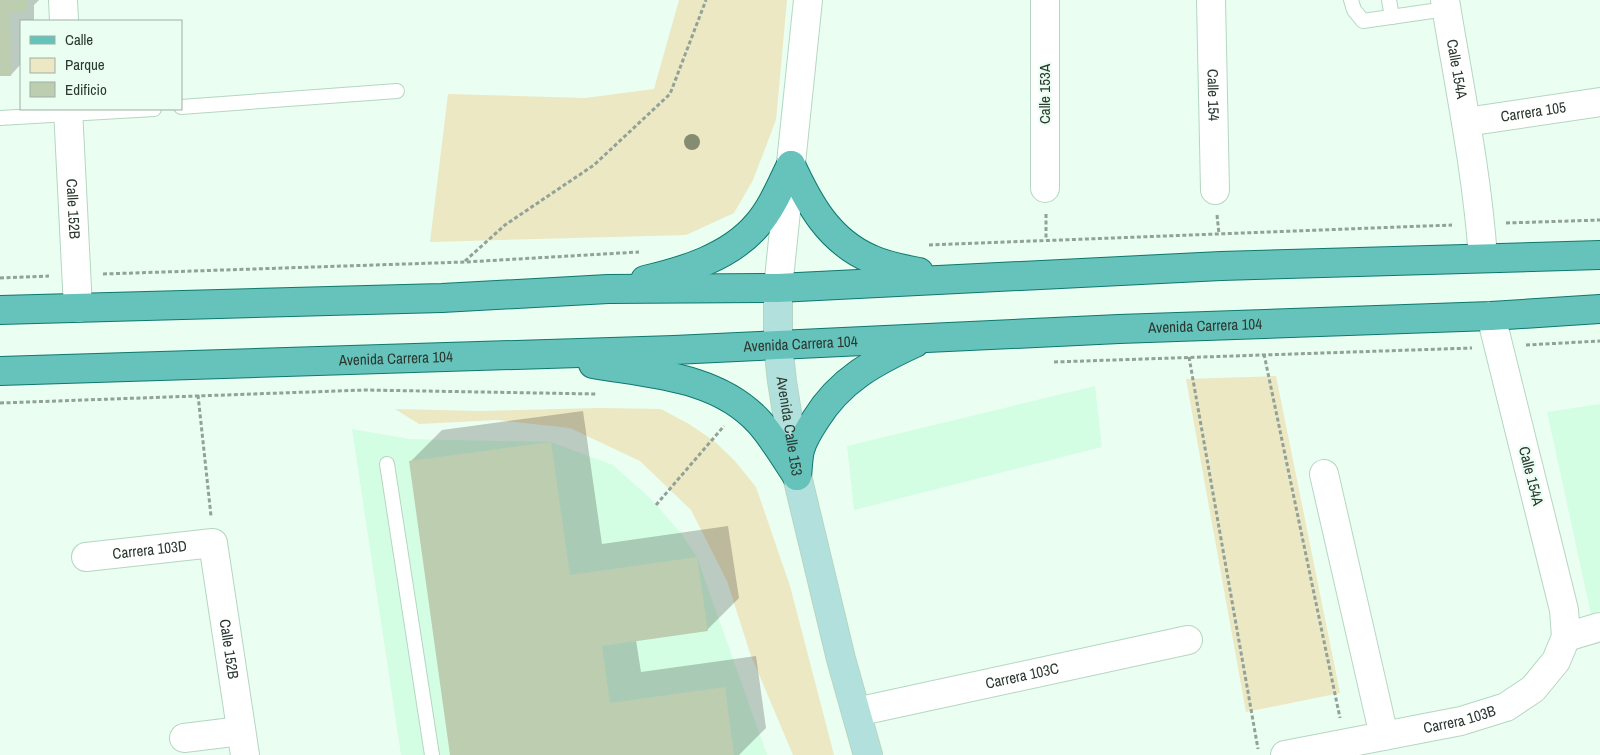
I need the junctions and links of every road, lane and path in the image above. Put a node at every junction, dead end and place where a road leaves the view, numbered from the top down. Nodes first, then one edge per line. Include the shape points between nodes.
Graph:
1 (63, 0) edge
2 (706, 0) edge
3 (808, 0) edge
4 (1045, 0) edge
5 (1211, 0) edge
6 (1352, 0) edge
7 (1389, 0) edge
8 (1446, 5) edge
9 (1392, 18) junction
10 (64, 20) edge
11 (397, 91) dead end
12 (1600, 102) edge
13 (182, 107) edge
14 (126, 110) edge
15 (69, 112) edge
16 (0, 118) edge
17 (1466, 122) junction
18 (791, 165) junction
19 (1046, 188) dead end
20 (1215, 190) dead end
21 (1600, 220) edge
22 (1481, 224) junction
23 (922, 245) dead end
24 (647, 252) dead end
25 (1600, 255) edge
26 (1483, 258) junction
27 (465, 262) junction
28 (76, 275) junction
29 (0, 278) edge
30 (945, 278) junction
31 (778, 288) junction
32 (608, 289) junction
33 (78, 308) junction
34 (1600, 309) edge
35 (0, 310) edge
36 (1491, 316) junction
37 (926, 338) junction
38 (1600, 341) edge
39 (778, 345) junction
40 (1498, 347) junction
41 (529, 354) junction
42 (1264, 354) junction
43 (1189, 357) junction
44 (1053, 362) dead end
45 (0, 371) edge
46 (601, 394) dead end
47 (198, 395) junction
48 (0, 403) edge
49 (726, 423) dead end
50 (387, 464) dead end
51 (1324, 474) dead end
52 (797, 476) junction
53 (656, 505) dead end
54 (214, 543) junction
55 (86, 557) dead end
56 (1600, 627) edge
57 (1566, 637) junction
58 (1188, 640) dead end
59 (856, 712) junction
60 (1384, 736) junction
61 (184, 738) dead end
62 (243, 743) edge
63 (1345, 744) junction
64 (432, 755) edge
65 (868, 755) edge
66 (1259, 755) edge
67 (1285, 755) edge

1 - 10 street
2 - 27 path via 670,94 594,166 504,225
3 - 18 street, Avenida Calle 153
4 - 19 street, Calle 153A
5 - 20 street, Calle 154
6 - 9 lane via 1354,10 1363,21
7 - 9 lane
8 - 9 lane
8 - 17 street, Calle 154A
11 - 13 lane
12 - 17 street, Carrera 105
14 - 15 lane
15 - 16 lane
15 - 28 street, Calle 152B
17 - 22 street, Calle 154A
18 - 30 main road via 818,215 848,247 871,260
18 - 31 street, Avenida Calle 153
18 - 32 main road via 758,224 731,247 694,266
21 - 22 path
22 - 23 path
22 - 26 street, Calle 154A
24 - 27 path
25 - 26 main road
26 - 30 main road
27 - 28 path
28 - 29 path
28 - 33 street, Calle 152B
30 - 31 main road
31 - 32 main road
31 - 39 main road, Avenida Calle 153
32 - 33 main road via 432,298
33 - 35 main road
34 - 36 main road, Avenida Carrera 104
36 - 37 main road, Avenida Carrera 104
36 - 40 street, Calle 154A
37 - 39 main road, Avenida Carrera 104
37 - 52 main road via 857,373 829,400 800,450
38 - 40 path
39 - 41 main road, Avenida Carrera 104
39 - 52 main road, Avenida Calle 153
40 - 42 path
40 - 57 street, Calle 154A via 1564,610
41 - 45 main road, Avenida Carrera 104
41 - 52 main road via 688,380 725,394 760,422
42 - 43 path
42 - 63 path
43 - 44 path
43 - 66 path
46 - 47 path via 365,390
47 - 48 path
47 - 54 path
49 - 53 path
50 - 64 lane
51 - 60 street
52 - 59 main road, Avenida Calle 153
54 - 55 street, Carrera 103D
54 - 62 street, Calle 152B
56 - 57 street
57 - 60 street, Carrera 103B via 1556,661 1533,689 1506,707 1461,721
58 - 59 street, Carrera 103C
59 - 65 main road, Avenida Calle 153
60 - 63 street, Carrera 103B
61 - 62 street
63 - 67 street, Carrera 103B

